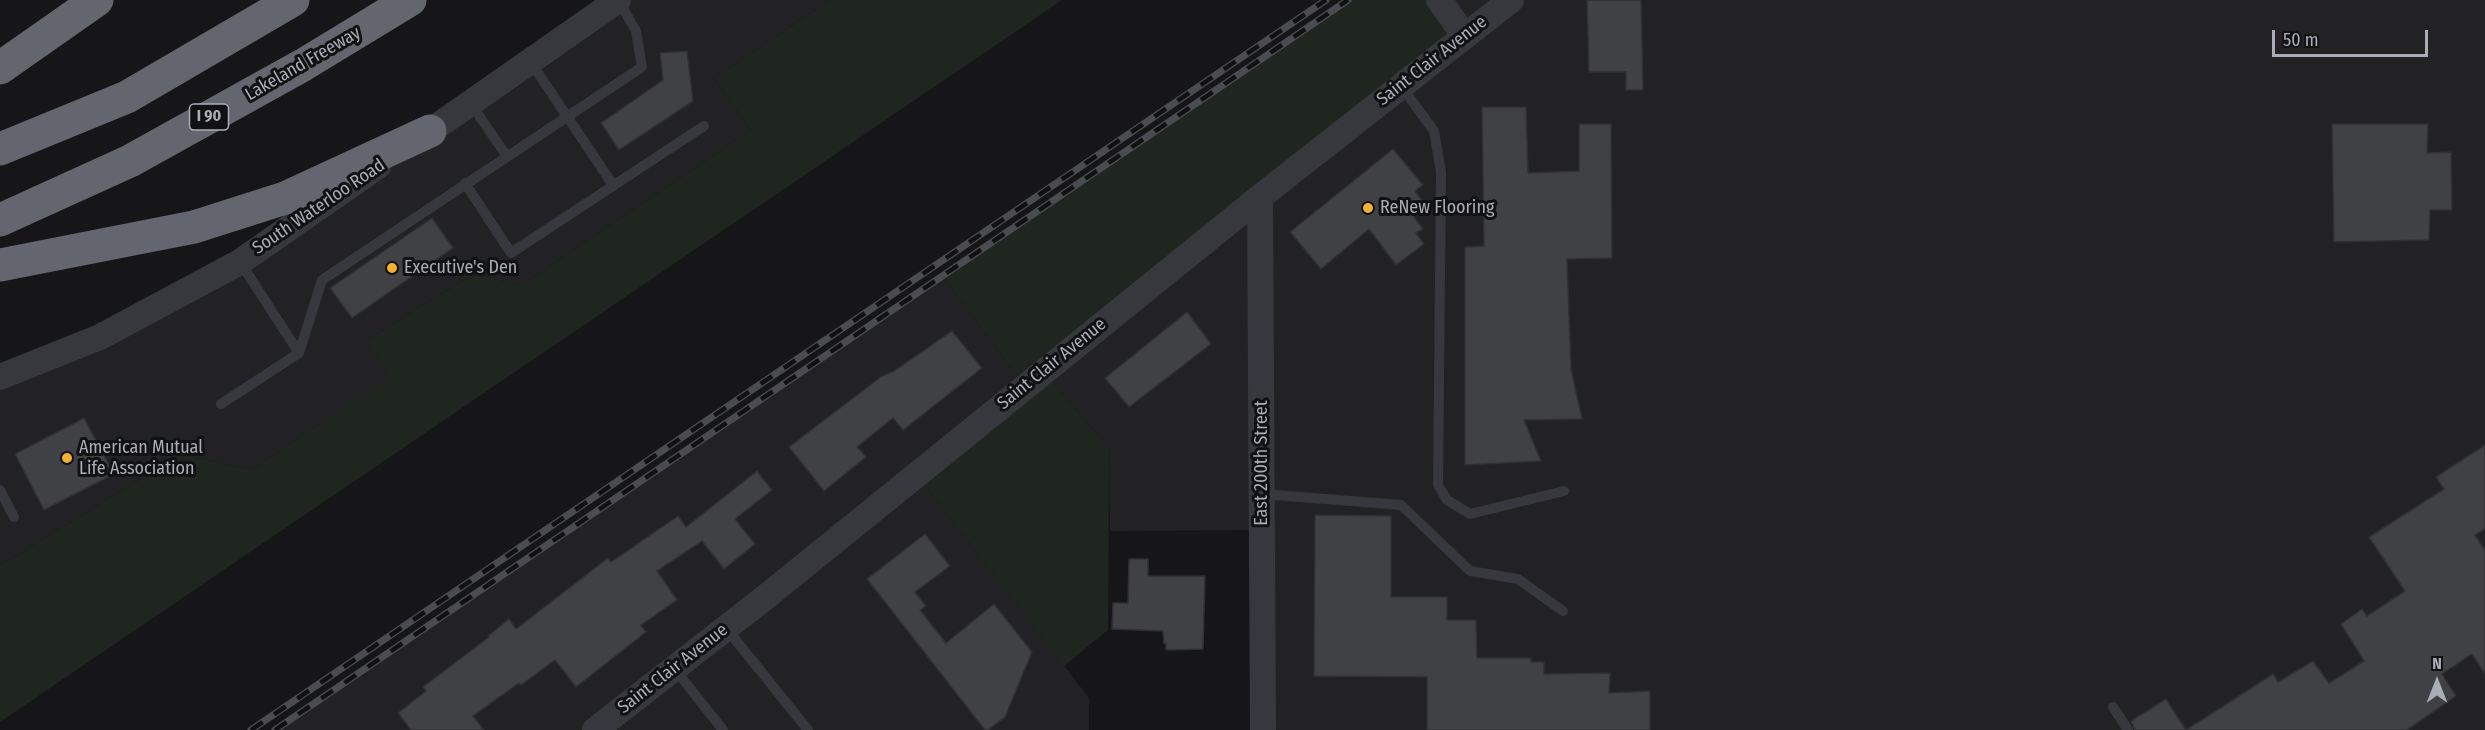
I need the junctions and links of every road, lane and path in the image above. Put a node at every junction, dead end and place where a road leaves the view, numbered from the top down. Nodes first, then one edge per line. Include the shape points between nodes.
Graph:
1 (97, 0) edge
2 (294, 0) edge
3 (411, 0) edge
4 (618, 0) edge
5 (1439, 0) edge
6 (1511, 0) edge
7 (1465, 36) junction
8 (530, 61) junction
9 (0, 68) edge
10 (1401, 86) junction
11 (470, 103) junction
12 (567, 117) junction
13 (704, 126) dead end
14 (430, 131) junction
15 (0, 149) edge
16 (506, 155) junction
17 (465, 183) junction
18 (613, 185) junction
19 (1260, 196) junction
20 (0, 220) edge
21 (240, 262) junction
22 (0, 265) edge
23 (299, 353) junction
24 (0, 377) edge
25 (221, 404) dead end
26 (0, 489) edge
27 (1564, 491) dead end
28 (1262, 494) junction
29 (14, 517) dead end
30 (1563, 611) dead end
31 (726, 628) junction
32 (674, 668) junction
33 (2113, 707) dead end
34 (595, 730) edge
35 (723, 730) edge
36 (808, 730) edge
37 (1263, 730) edge
38 (2128, 730) edge

1 - 9 highway
2 - 15 highway via 127,97
3 - 20 highway, Lakeland Freeway / I 90 via 130,161
4 - 8 street, South Waterloo Road
4 - 12 lane via 636,31 642,67
5 - 7 street
6 - 7 street, Saint Clair Avenue
7 - 10 street, Saint Clair Avenue
8 - 11 street, South Waterloo Road
8 - 12 lane
10 - 19 street, Saint Clair Avenue
10 - 27 lane via 1434,131 1441,172 1438,485 1447,500 1470,514
11 - 14 street, South Waterloo Road
11 - 16 lane
12 - 16 lane
12 - 18 lane
13 - 18 lane
14 - 21 street, South Waterloo Road
14 - 22 highway via 285,198 228,216
16 - 17 lane
17 - 18 lane via 511,253
17 - 23 lane via 322,280
19 - 28 street, East 200th Street
19 - 31 street, Saint Clair Avenue
21 - 23 lane
21 - 24 street, South Waterloo Road via 100,337
23 - 25 lane
26 - 29 lane
28 - 30 lane via 1401,505 1470,571 1518,579
28 - 37 street, East 200th Street
31 - 32 street, Saint Clair Avenue
31 - 36 lane
32 - 34 street, Saint Clair Avenue
32 - 35 lane
33 - 38 lane

